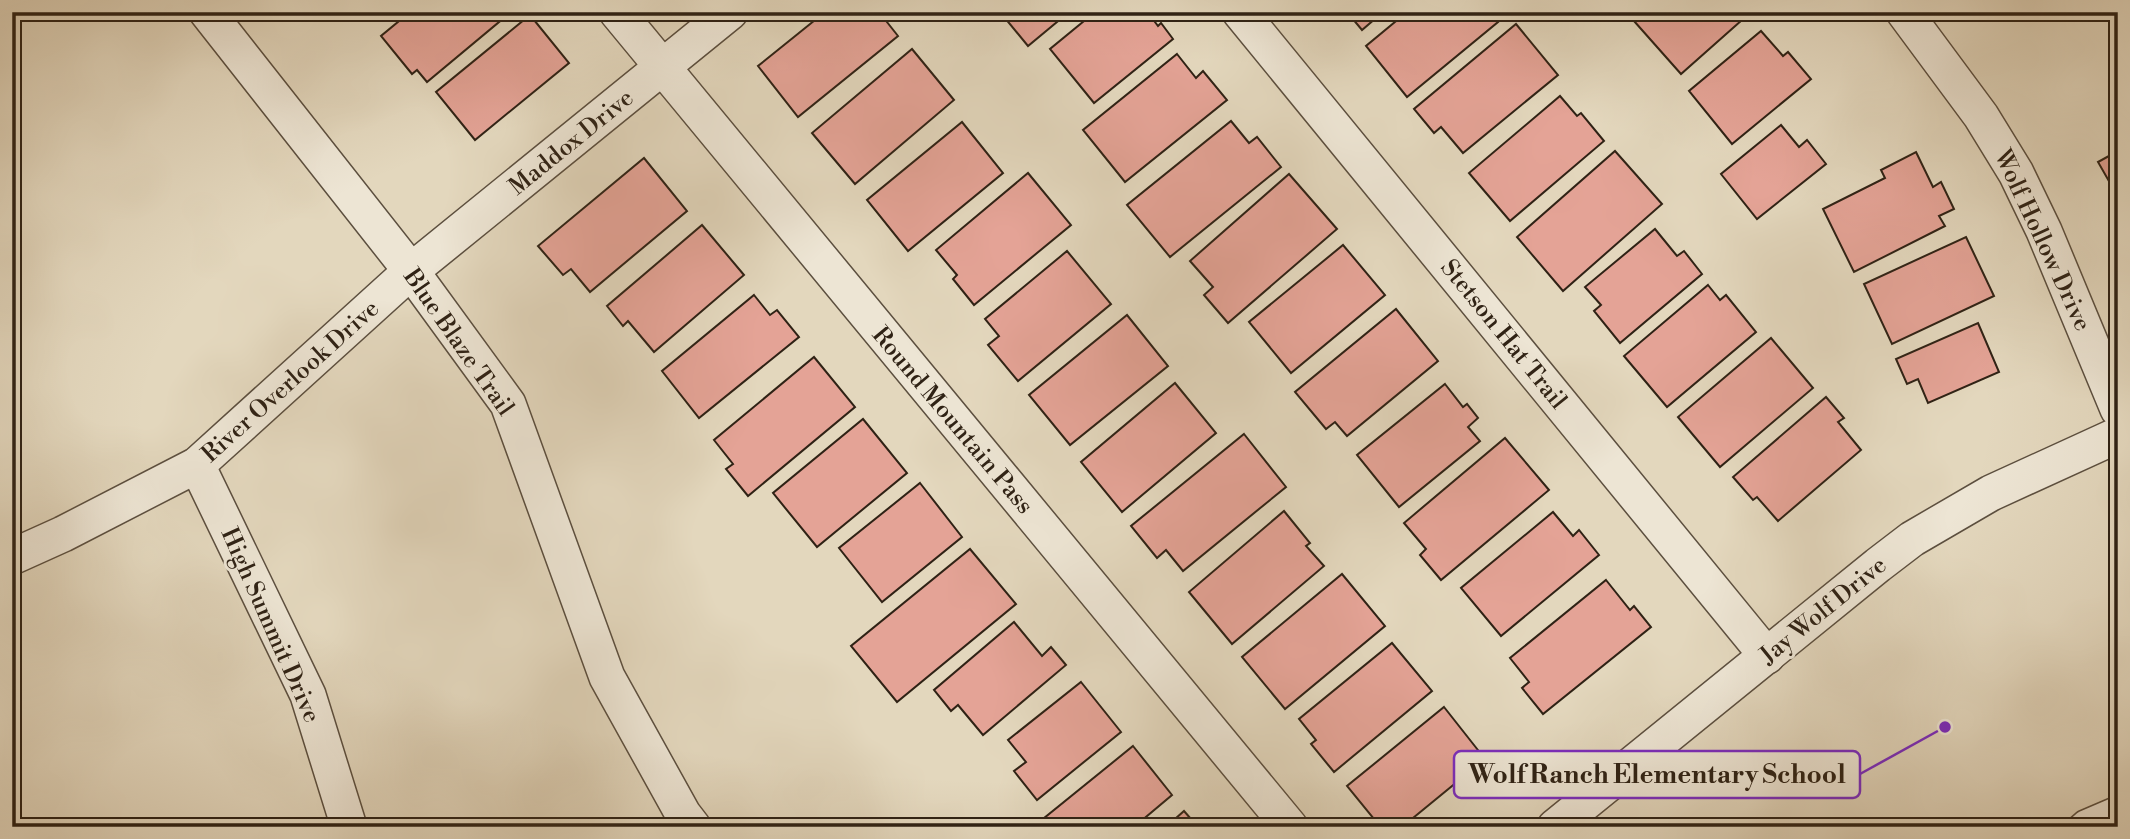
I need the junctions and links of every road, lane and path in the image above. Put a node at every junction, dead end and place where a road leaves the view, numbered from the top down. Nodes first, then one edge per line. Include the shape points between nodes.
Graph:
1 (207, 12) edge
2 (617, 12) edge
3 (730, 12) edge
4 (1240, 12) edge
5 (1903, 12) edge
6 (662, 68) junction
7 (411, 271) junction
8 (2118, 409) edge
9 (2118, 435) edge
10 (197, 465) junction
11 (12, 557) edge
12 (1767, 656) junction
13 (2118, 804) edge
14 (349, 827) edge
15 (693, 827) edge
16 (1290, 827) edge
17 (1555, 827) edge
18 (2075, 827) edge

1 - 7 street, Blue Blaze Trail
2 - 6 street, Round Mountain Pass
3 - 6 street, Maddox Drive
4 - 12 street, Stetson Hat Trail
5 - 8 street, Wolf Hollow Drive via 1981,116 2016,173
6 - 7 street, Maddox Drive
6 - 16 street, Round Mountain Pass
7 - 10 street, River Overlook Drive
7 - 15 street, Blue Blaze Trail via 508,404 607,677
9 - 12 street, Jay Wolf Drive via 1992,493 1912,539
10 - 11 street, River Overlook Drive
10 - 14 street, High Summit Drive via 308,695
12 - 17 street, Jay Wolf Drive
13 - 18 lane

